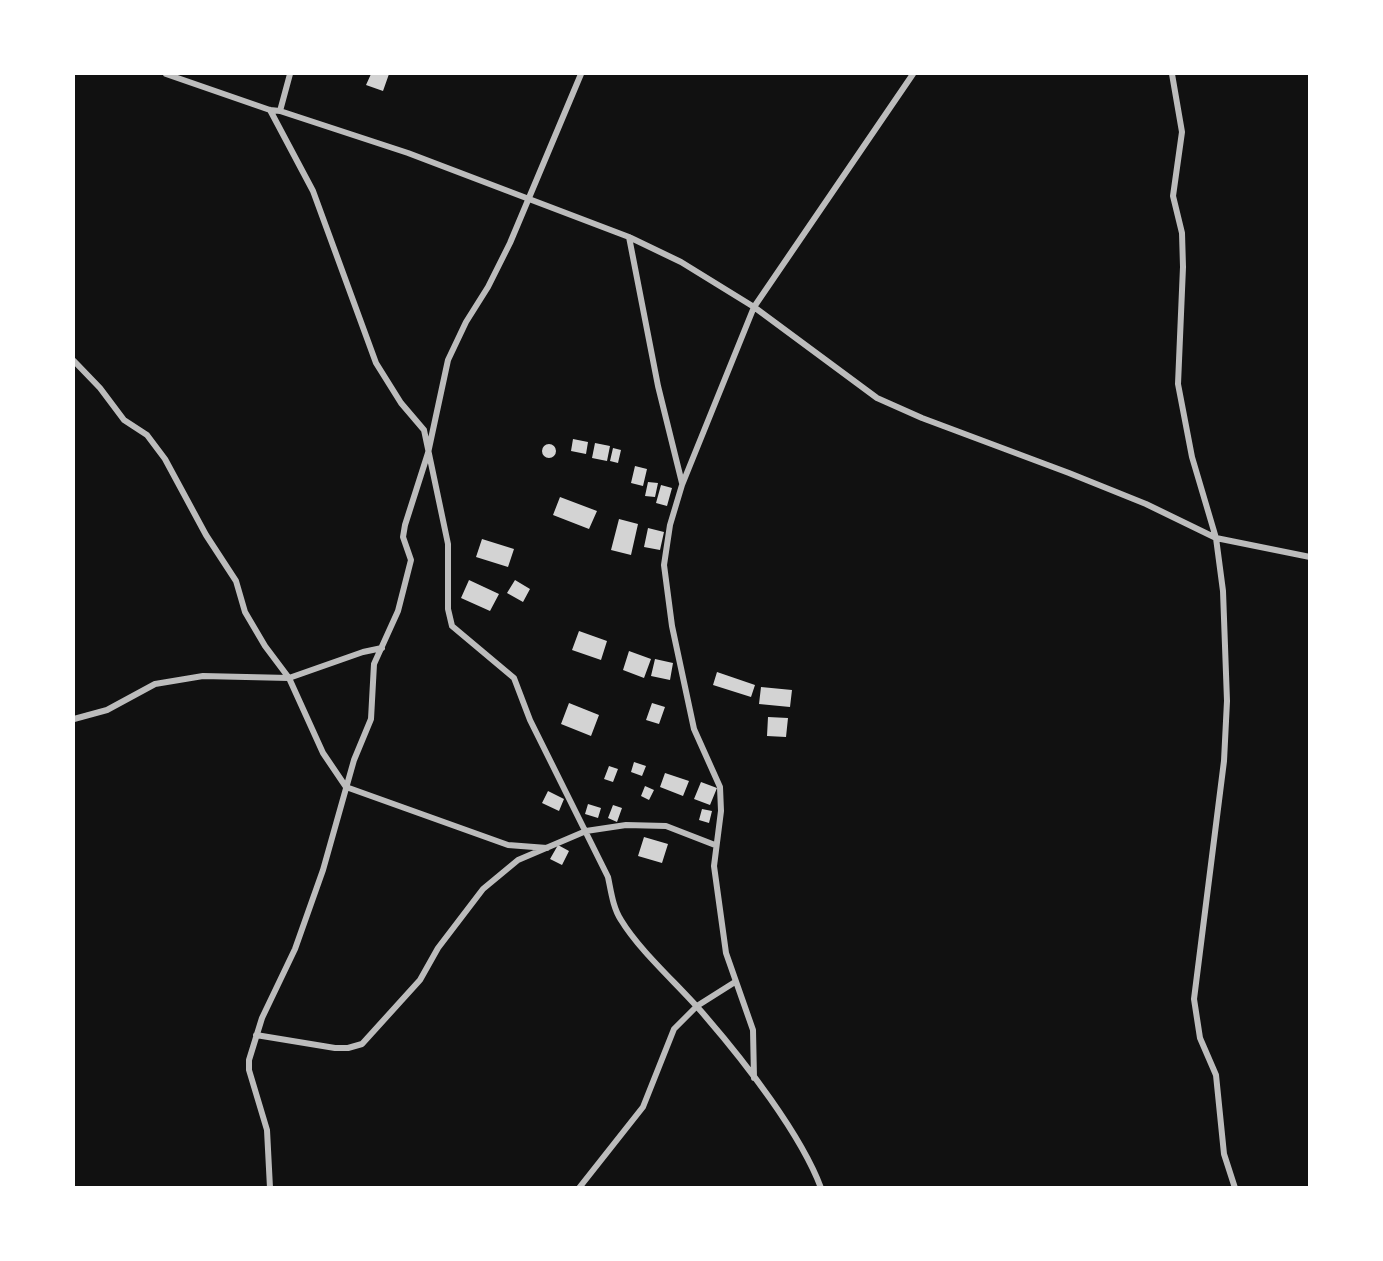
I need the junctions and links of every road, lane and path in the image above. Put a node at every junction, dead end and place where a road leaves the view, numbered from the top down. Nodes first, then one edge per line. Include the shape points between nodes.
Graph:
1 (166, 74) edge
2 (290, 74) edge
3 (580, 74) edge
4 (913, 74) edge
5 (1172, 74) edge
6 (270, 110) junction
7 (280, 111) junction
8 (530, 199) junction
9 (629, 237) junction
10 (754, 307) junction
11 (74, 361) edge
12 (428, 453) junction
13 (682, 485) junction
14 (1216, 538) junction
15 (1310, 557) edge
16 (382, 648) junction
17 (289, 678) junction
18 (74, 719) edge
19 (346, 788) junction
20 (586, 831) junction
21 (715, 845) junction
22 (547, 848) junction
23 (735, 982) junction
24 (697, 1006) junction
25 (255, 1035) junction
26 (754, 1078) junction
27 (270, 1188) edge
28 (579, 1188) edge
29 (821, 1188) edge
30 (1235, 1188) edge

1 - 6 street
2 - 7 street
3 - 8 street
4 - 10 street
5 - 14 street via 1182,132 1173,196 1182,234 1183,267 1178,384 1192,457
6 - 7 street
6 - 12 street via 313,192 376,363 401,403 420,424
7 - 8 street
8 - 9 street
8 - 12 street via 448,360
9 - 10 street via 681,262
9 - 13 street
10 - 13 street
10 - 14 street via 877,398 1146,504
11 - 17 street via 124,420 147,435 165,459 206,536 236,581 250,620
12 - 16 street via 403,537 411,560 406,587
12 - 20 street via 448,544 448,609 452,626 514,678 530,720
13 - 21 street via 664,565 672,626 694,729 720,787 721,811
14 - 15 street
14 - 30 street via 1223,591 1227,701 1194,999 1200,1038 1216,1075 1224,1154
16 - 17 street
16 - 19 street via 373,672 371,719
17 - 18 street via 203,676 154,684 107,710
17 - 19 street via 323,753
19 - 22 street via 508,844
19 - 25 street via 299,938
20 - 21 street via 626,825 666,826
20 - 22 street
20 - 24 street via 608,877 621,920
21 - 23 street via 714,866 726,953
22 - 25 street via 518,860 483,889 438,948 420,980 362,1044 334,1048
23 - 24 street
23 - 26 street via 753,1030
24 - 26 street
24 - 28 street via 674,1029 643,1107
25 - 27 street via 249,1070 267,1130
26 - 29 street via 797,1142

